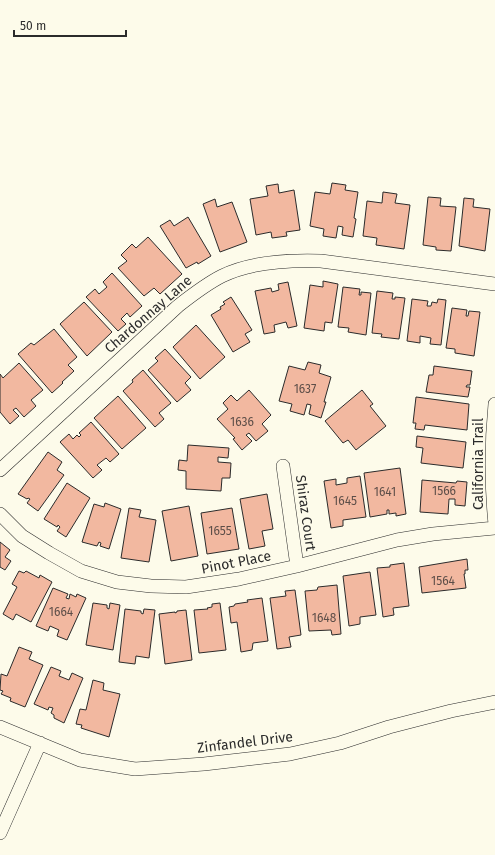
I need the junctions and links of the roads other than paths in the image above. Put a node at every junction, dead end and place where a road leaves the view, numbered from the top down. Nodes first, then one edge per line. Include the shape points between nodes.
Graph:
1 (495, 284) edge
2 (495, 404) edge
3 (283, 466) dead end
4 (0, 470) edge
5 (0, 514) edge
6 (495, 524) edge
7 (495, 528) edge
8 (297, 566) junction
9 (495, 702) edge
10 (0, 727) edge
11 (40, 743) junction
12 (0, 833) edge

1 - 4 street, Chardonnay Lane via 321,260 266,263 223,276 178,306
2 - 6 street, California Trail via 492,442
3 - 8 street, Shiraz Court
5 - 8 street, Pinot Place via 22,536 49,553 81,571 117,582 186,588
7 - 8 street, Pinot Place via 397,540
9 - 11 street, Zinfandel Drive via 451,711 340,743 290,754 204,764 135,769 80,760
10 - 11 street, Zinfandel Drive
11 - 12 street

